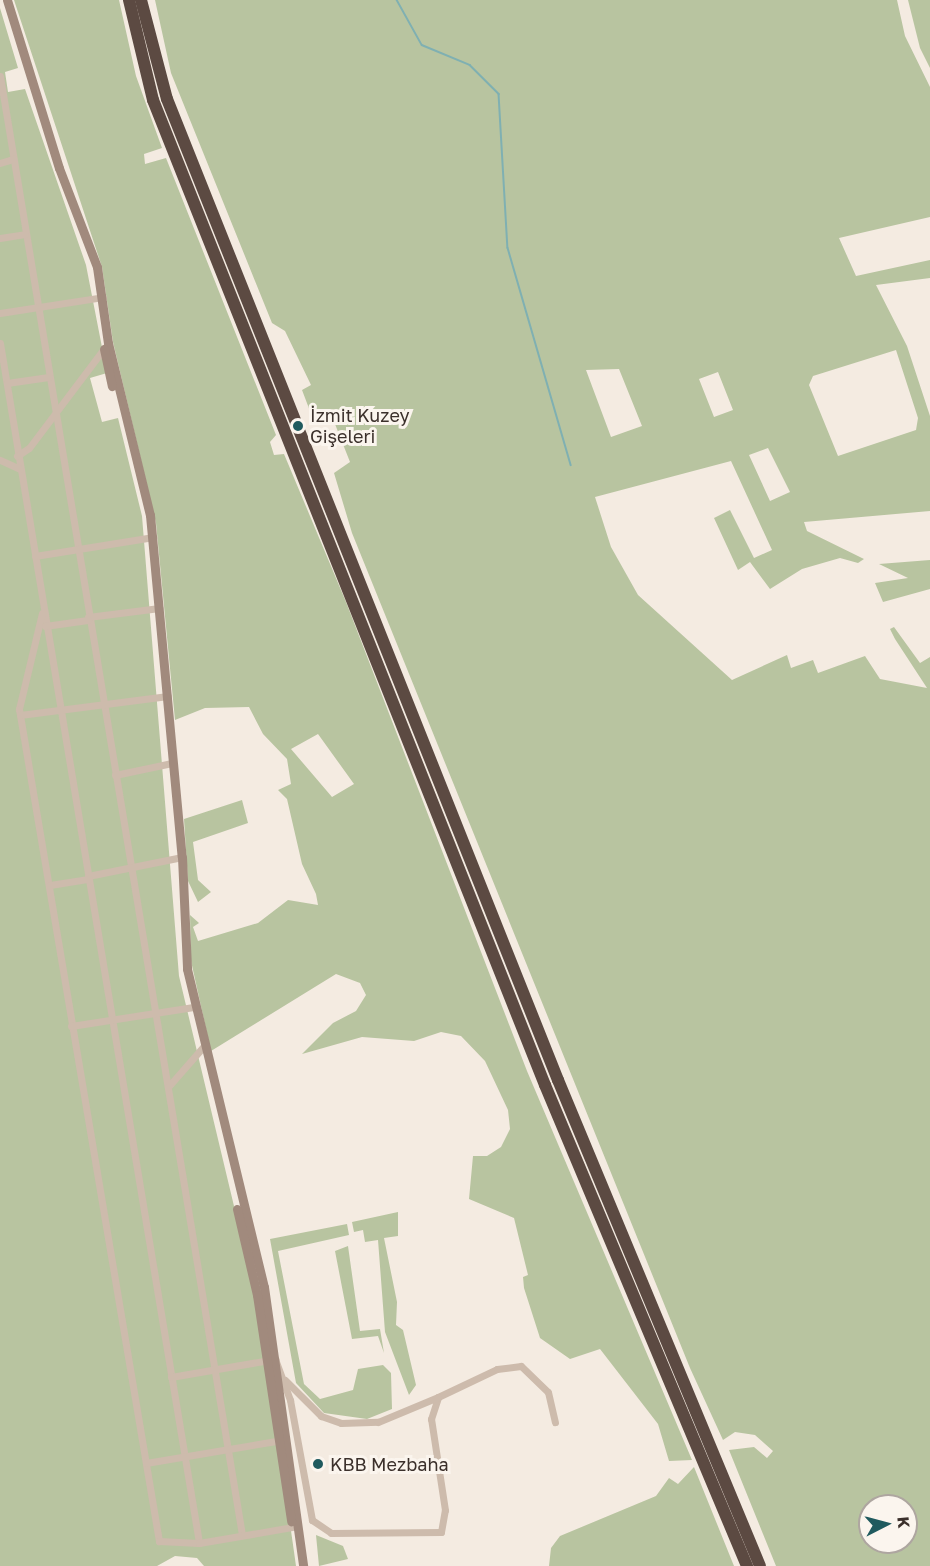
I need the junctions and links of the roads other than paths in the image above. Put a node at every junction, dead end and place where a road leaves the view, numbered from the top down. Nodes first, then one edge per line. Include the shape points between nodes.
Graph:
1 (2, 0) edge
2 (7, 0) edge
3 (129, 0) edge
4 (141, 0) edge
5 (0, 76) edge
6 (13, 159) junction
7 (0, 163) edge
8 (25, 234) junction
9 (0, 238) edge
10 (101, 297) junction
11 (38, 307) junction
12 (0, 313) edge
13 (106, 346) junction
14 (0, 349) edge
15 (49, 377) junction
16 (7, 383) junction
17 (55, 413) junction
18 (17, 456) junction
19 (0, 460) edge
20 (20, 469) junction
21 (150, 538) junction
22 (77, 548) junction
23 (34, 556) junction
24 (157, 609) junction
25 (43, 611) junction
26 (88, 619) junction
27 (45, 626) junction
28 (166, 696) junction
29 (103, 704) junction
30 (60, 712) junction
31 (20, 715) junction
32 (170, 763) junction
33 (115, 775) junction
34 (179, 857) junction
35 (130, 866) junction
36 (89, 877) junction
37 (51, 885) junction
38 (191, 1007) junction
39 (154, 1011) junction
40 (111, 1018) junction
41 (71, 1026) junction
42 (201, 1050) junction
43 (168, 1087) junction
44 (272, 1360) junction
45 (214, 1368) junction
46 (171, 1377) junction
47 (283, 1378) junction
48 (438, 1397) junction
49 (555, 1422) dead end
50 (284, 1439) junction
51 (229, 1452) junction
52 (184, 1457) junction
53 (146, 1463) junction
54 (295, 1526) junction
55 (242, 1535) junction
56 (200, 1543) junction
57 (747, 1549) junction
58 (297, 1566) edge
59 (303, 1566) edge
60 (747, 1566) edge
61 (760, 1566) edge

1 - 10 main road
2 - 10 main road
3 - 57 highway via 153,100 545,1085
4 - 57 highway via 171,109
5 - 6 street
6 - 7 street
6 - 8 street
8 - 9 street
8 - 11 street
10 - 11 street
10 - 13 main road
11 - 12 street
11 - 15 street
13 - 17 street
13 - 21 main road
14 - 16 street
15 - 16 street
15 - 17 street
16 - 18 street
17 - 18 street
17 - 22 street
18 - 20 street
19 - 20 street
20 - 23 street
21 - 22 street
21 - 24 main road
22 - 23 street
22 - 26 street
23 - 25 street
24 - 26 street
24 - 28 main road
25 - 27 street
25 - 31 street via 25,669
26 - 27 street
26 - 29 street
27 - 30 street
28 - 29 street
28 - 32 main road
29 - 30 street
29 - 33 street
30 - 31 street
30 - 36 street
31 - 37 street
32 - 33 street
32 - 34 main road
33 - 35 street
34 - 35 street
34 - 38 main road
35 - 36 street
35 - 39 street
36 - 37 street
36 - 40 street
37 - 41 street
38 - 39 street
38 - 42 main road
39 - 40 street
39 - 43 street
40 - 41 street
40 - 46 street
41 - 53 street
42 - 43 street
42 - 44 main road via 264,1287
43 - 45 street
44 - 45 street
44 - 47 street
44 - 50 main road
45 - 46 street
45 - 51 street
46 - 52 street
47 - 48 street via 321,1416 341,1423 378,1422
47 - 48 street via 312,1520 331,1533 441,1532 445,1510 431,1419
48 - 49 street via 497,1369 520,1366 548,1392
50 - 51 street
50 - 54 main road
51 - 52 street
51 - 55 street
52 - 53 street
52 - 56 street
53 - 56 street via 159,1541
54 - 55 street
54 - 58 main road
54 - 59 main road
55 - 56 street
57 - 60 highway
57 - 61 highway

